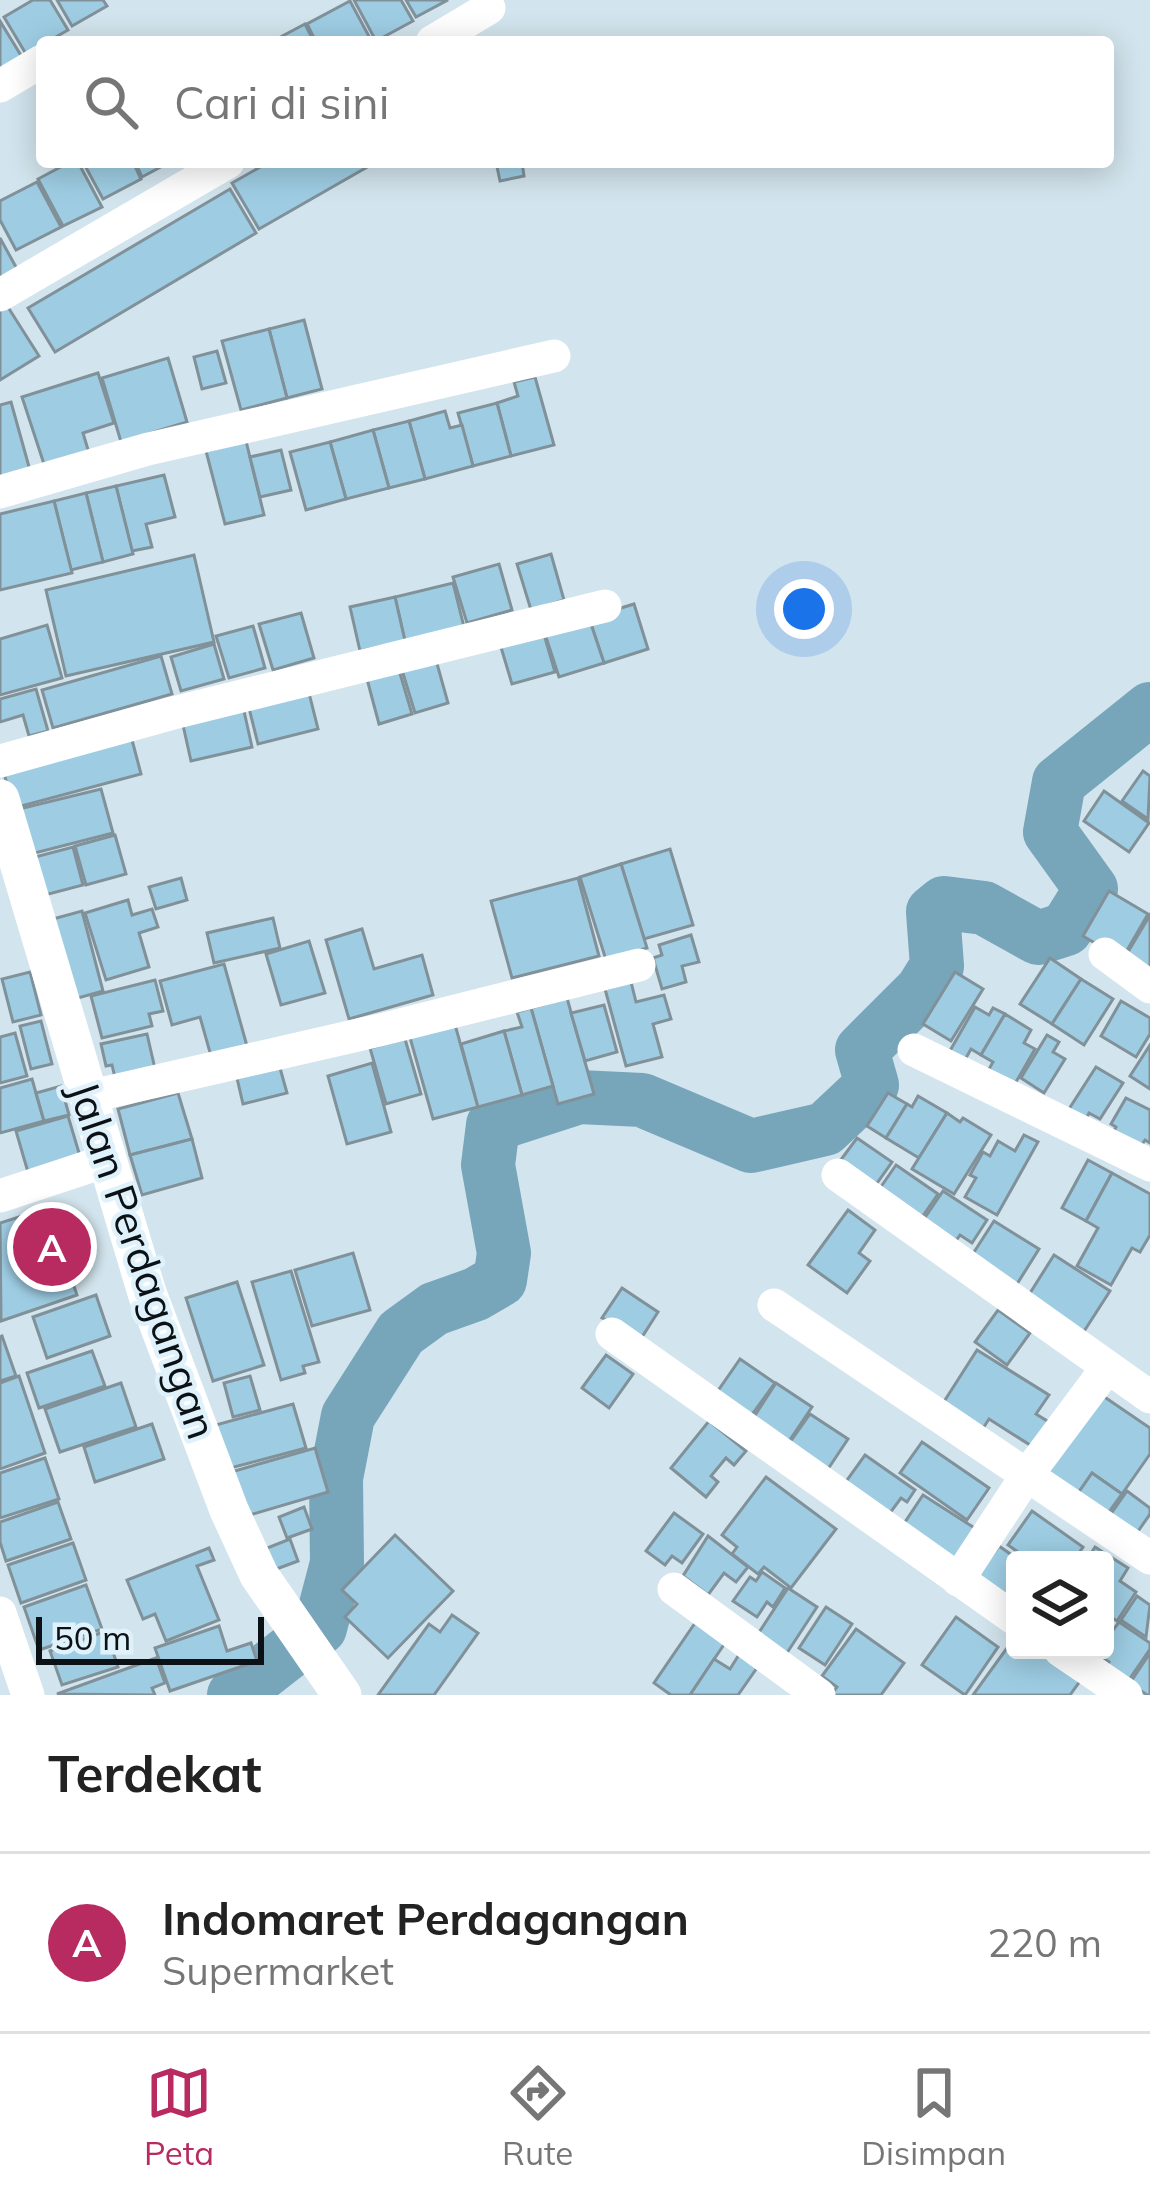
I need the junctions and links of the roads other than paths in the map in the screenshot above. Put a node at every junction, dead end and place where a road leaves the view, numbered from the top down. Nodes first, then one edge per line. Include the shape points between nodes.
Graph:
1 (490, 8) dead end
2 (442, 36) edge
3 (36, 65) edge
4 (0, 86) edge
5 (218, 168) edge
6 (0, 295) edge
7 (554, 356) dead end
8 (0, 492) edge
9 (605, 606) dead end
10 (0, 761) edge
11 (0, 799) edge
12 (1105, 954) dead end
13 (639, 965) dead end
14 (1150, 987) edge
15 (914, 1050) dead end
16 (87, 1097) junction
17 (106, 1161) junction
18 (1150, 1165) edge
19 (838, 1175) dead end
20 (0, 1196) edge
21 (773, 1305) dead end
22 (612, 1334) dead end
23 (1107, 1368) junction
24 (1150, 1397) edge
25 (1028, 1475) junction
26 (1150, 1558) edge
27 (958, 1580) junction
28 (674, 1589) dead end
29 (1006, 1613) edge
30 (3, 1632) edge
31 (1073, 1659) edge
32 (332, 1683) edge
33 (28, 1695) edge
34 (819, 1695) edge
35 (1126, 1695) edge

1 - 2 street
3 - 4 street
5 - 6 street
7 - 8 street via 148,449
9 - 10 street
11 - 16 street, Jalan Perdagangan
12 - 14 street
13 - 16 street
15 - 18 street
16 - 17 street, Jalan Perdagangan
17 - 20 street
17 - 32 street, Jalan Perdagangan via 229,1510 259,1575
19 - 23 street
21 - 25 street
22 - 27 street
23 - 24 street
23 - 25 street
25 - 26 street
25 - 27 street
27 - 29 street
28 - 34 street
30 - 33 street
31 - 35 street

